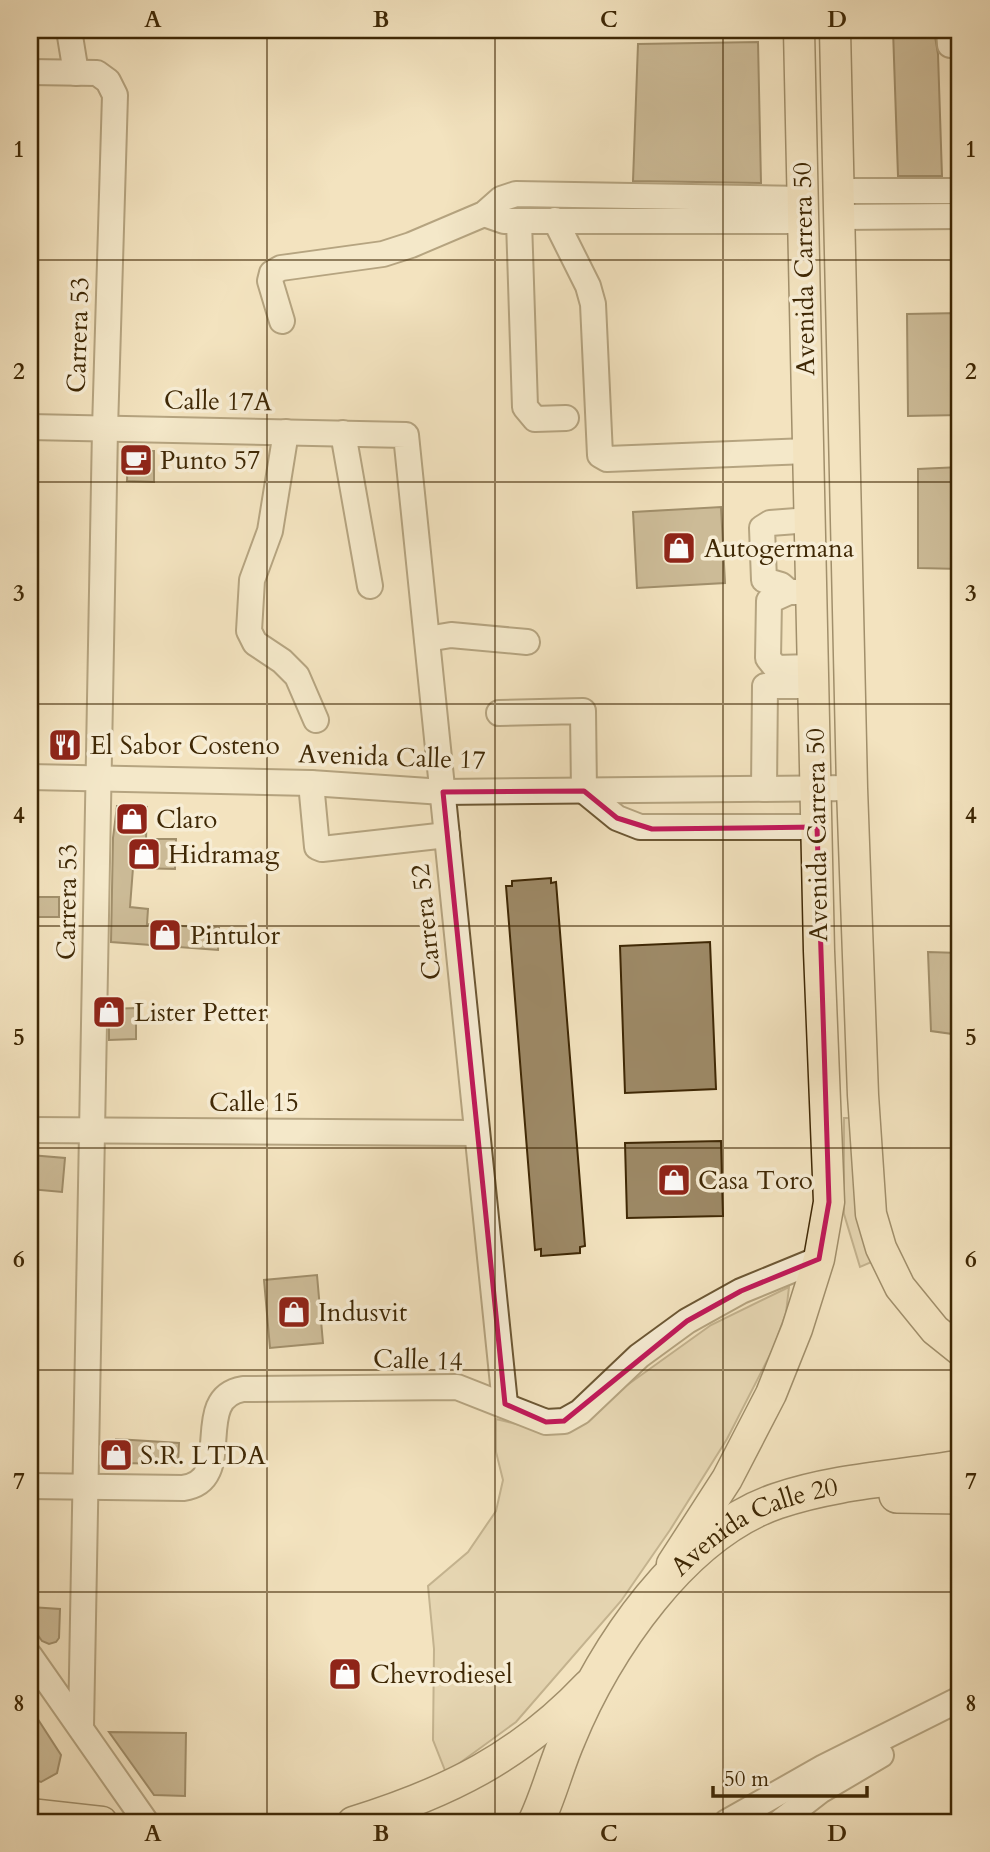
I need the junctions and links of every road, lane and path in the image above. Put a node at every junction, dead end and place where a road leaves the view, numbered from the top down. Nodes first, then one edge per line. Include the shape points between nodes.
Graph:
1 (69, 30) edge
2 (799, 30) edge
3 (835, 30) edge
4 (30, 72) edge
5 (76, 73) junction
6 (960, 191) edge
7 (839, 204) junction
8 (803, 210) junction
9 (484, 214) junction
10 (960, 216) edge
11 (555, 220) junction
12 (519, 221) junction
13 (282, 321) dead end
14 (566, 418) dead end
15 (30, 427) edge
16 (106, 429) junction
17 (286, 432) junction
18 (343, 433) junction
19 (406, 435) joint
20 (808, 451) junction
21 (810, 520) junction
22 (370, 586) dead end
23 (800, 592) junction
24 (427, 639) junction
25 (527, 642) dead end
26 (813, 677) junction
27 (499, 713) dead end
28 (316, 720) dead end
29 (30, 777) edge
30 (99, 778) junction
31 (311, 783) junction
32 (816, 788) junction
33 (852, 788) junction
34 (764, 789) junction
35 (584, 791) junction
36 (443, 792) junction
37 (817, 827) junction
38 (447, 835) junction
39 (863, 1081) junction
40 (824, 1082) junction
41 (30, 1130) edge
42 (93, 1130) junction
43 (477, 1133) junction
44 (819, 1259) junction
45 (960, 1350) edge
46 (505, 1404) junction
47 (960, 1468) edge
48 (30, 1486) edge
49 (86, 1487) junction
50 (960, 1496) edge
51 (650, 1598) junction
52 (30, 1656) edge
53 (603, 1669) junction
54 (960, 1699) edge
55 (960, 1714) edge
56 (82, 1727) junction
57 (30, 1814) edge
58 (102, 1822) edge
59 (146, 1822) edge
60 (353, 1822) edge
61 (536, 1822) edge
62 (727, 1822) edge
63 (780, 1822) edge

1 - 5 street
2 - 8 main road, Avenida Carrera 50
3 - 7 main road, Avenida Carrera 50
4 - 5 street
5 - 16 street, Carrera 53 via 97,73 115,95
6 - 7 street
7 - 10 street
7 - 33 main road, Avenida Carrera 50
8 - 9 street via 516,194 501,199
8 - 11 street
8 - 20 main road, Avenida Carrera 50
9 - 12 street
9 - 13 street via 383,254 281,268 272,273 270,281
11 - 12 street
11 - 20 street via 593,304 600,455
12 - 14 street via 525,407 535,419
15 - 16 street, Calle 17A
16 - 17 street, Calle 17A
16 - 30 street, Carrera 53
17 - 18 street, Calle 17A
17 - 28 street via 270,531 252,580 249,631 255,643 297,676
18 - 19 street, Calle 17A
18 - 22 street
19 - 24 street, Carrera 52
20 - 21 main road, Avenida Carrera 50
21 - 23 main road, Avenida Carrera 50
21 - 23 street via 770,523 762,528 764,580
23 - 26 main road, Avenida Carrera 50
23 - 26 street via 769,601 769,663
24 - 25 street via 451,635
24 - 36 street, Carrera 52
26 - 32 main road, Avenida Carrera 50
26 - 34 street via 765,686
27 - 35 street via 583,711
29 - 30 street, Avenida Calle 17
30 - 31 street, Avenida Calle 17
30 - 42 street, Carrera 53
31 - 36 street, Avenida Calle 17
31 - 38 street via 317,847 322,849
32 - 33 street, Avenida Calle 17
32 - 34 street, Avenida Calle 17
32 - 37 main road, Avenida Carrera 50
33 - 39 main road, Avenida Carrera 50
34 - 35 street, Avenida Calle 17
35 - 36 street, Avenida Calle 17
35 - 37 street via 617,818 640,827
36 - 38 street, Carrera 52
37 - 40 main road, Avenida Carrera 50
38 - 43 street, Carrera 52
39 - 40 street
39 - 45 main road, Avenida Carrera 50 via 871,1214 881,1248 914,1306
40 - 44 main road, Avenida Carrera 50 via 829,1202
41 - 42 street, Calle 15
42 - 43 street, Calle 15
42 - 49 street, Carrera 53
43 - 46 street, Carrera 52
44 - 46 street, Calle 14 via 753,1285 687,1321 564,1421 546,1422
44 - 51 main road, Avenida Carrera 50 via 771,1394 727,1479
46 - 49 street, Calle 14 via 457,1387 235,1390 217,1406 211,1464 198,1484 183,1489
47 - 51 highway, Avenida Calle 20 via 856,1483 777,1501 700,1546
48 - 49 street, Calle 14
49 - 56 street, Carrera 53
50 - 53 highway, Avenida Calle 20 via 889,1495 845,1501 803,1512 758,1532 683,1583
51 - 53 highway, Avenida Calle 20
52 - 56 street
53 - 60 main road via 567,1708 490,1766 444,1791
53 - 61 highway, Avenida Calle 20 via 567,1738
54 - 62 street
55 - 63 street via 820,1791
56 - 59 street
57 - 58 main road

